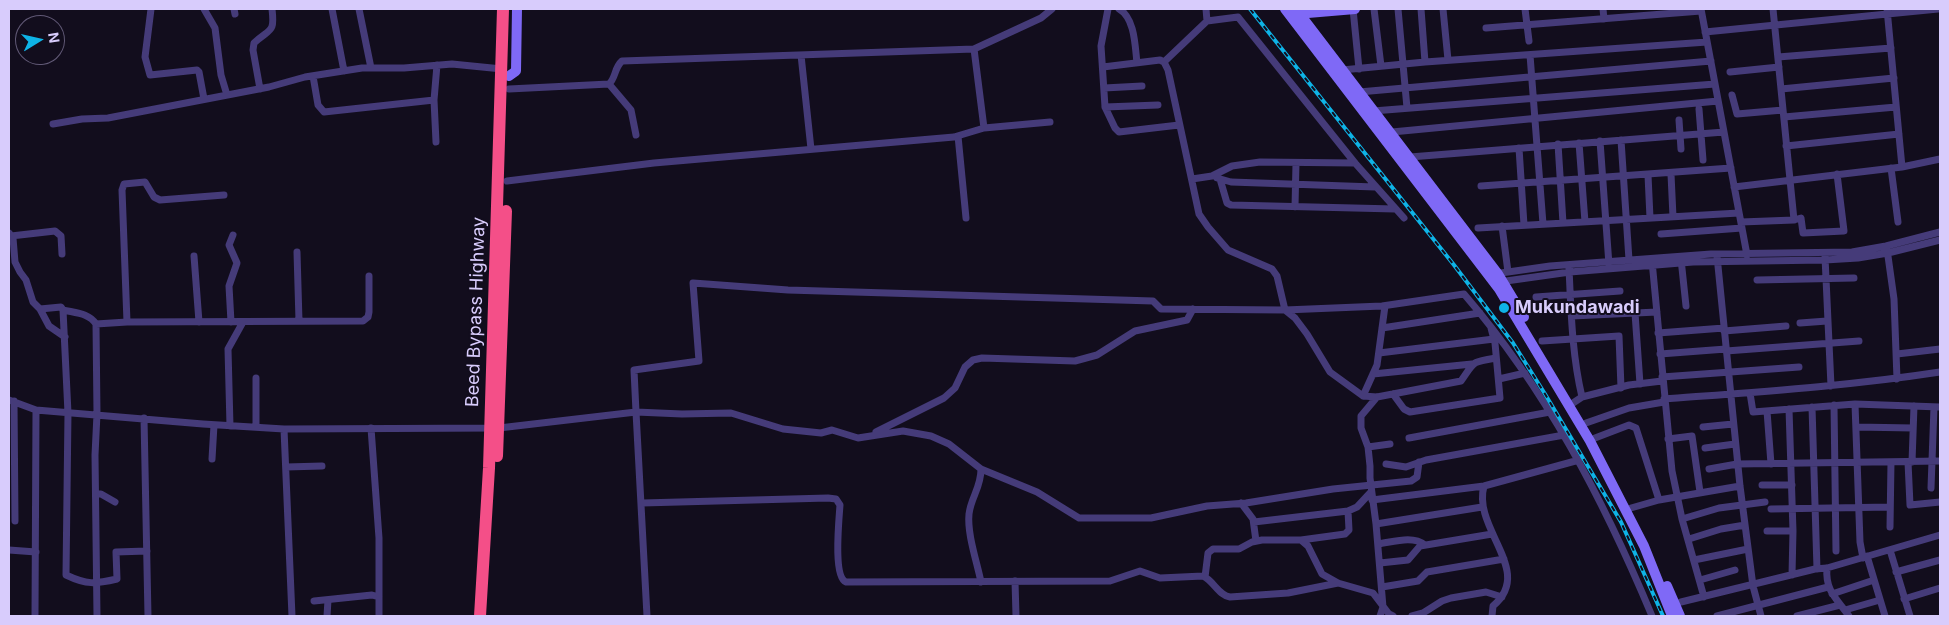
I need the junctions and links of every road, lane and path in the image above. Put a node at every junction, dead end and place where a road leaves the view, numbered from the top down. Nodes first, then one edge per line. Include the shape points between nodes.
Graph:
1 (151, 9) edge
2 (204, 9) edge
3 (272, 9) edge
4 (332, 9) edge
5 (358, 9) edge
6 (498, 9) edge
7 (503, 9) edge
8 (511, 9) edge
9 (517, 9) edge
10 (1052, 9) edge
11 (1108, 9) edge
12 (1119, 9) edge
13 (1206, 9) edge
14 (1354, 9) edge
15 (1374, 9) edge
16 (1398, 9) edge
17 (1421, 9) edge
18 (1443, 9) edge
19 (1525, 9) edge
20 (1603, 9) edge
21 (1773, 9) edge
22 (1938, 9) edge
23 (1701, 10) edge
24 (1292, 11) edge
25 (1888, 11) edge
26 (1604, 19) junction
27 (1207, 21) junction
28 (1526, 25) junction
29 (1774, 25) junction
30 (1486, 28) dead end
31 (1705, 32) junction
32 (1528, 41) dead end
33 (1707, 42) junction
34 (1891, 48) junction
35 (974, 49) junction
36 (801, 55) junction
37 (1530, 55) junction
38 (1778, 57) junction
39 (1448, 60) junction
40 (1164, 62) junction
41 (1426, 62) junction
42 (1710, 62) junction
43 (1137, 63) junction
44 (1403, 64) junction
45 (437, 65) junction
46 (1381, 66) junction
47 (1102, 67) junction
48 (1779, 67) junction
49 (371, 68) junction
50 (1360, 68) junction
51 (1342, 70) junction
52 (344, 71) junction
53 (503, 71) junction
54 (1730, 72) dead end
55 (313, 76) junction
56 (1531, 77) junction
57 (1894, 78) junction
58 (609, 84) junction
59 (1715, 84) junction
60 (1142, 86) dead end
61 (1104, 88) junction
62 (1406, 88) junction
63 (260, 89) junction
64 (1781, 89) junction
65 (505, 92) junction
66 (1359, 92) junction
67 (227, 94) junction
68 (1732, 95) dead end
69 (204, 99) junction
70 (1533, 99) junction
71 (434, 100) junction
72 (1718, 101) junction
73 (1158, 105) dead end
74 (1105, 107) junction
75 (1896, 107) junction
76 (1407, 108) junction
77 (1699, 109) dead end
78 (1373, 111) junction
79 (1783, 114) junction
80 (1535, 118) junction
81 (1679, 120) dead end
82 (1050, 122) dead end
83 (53, 124) dead end
84 (1179, 126) junction
85 (984, 128) junction
86 (1392, 132) junction
87 (1724, 132) junction
88 (1701, 134) junction
89 (1899, 134) junction
90 (636, 135) dead end
91 (1680, 135) junction
92 (958, 136) junction
93 (1621, 140) junction
94 (1600, 141) junction
95 (436, 142) dead end
96 (1579, 143) junction
97 (1558, 144) junction
98 (1537, 146) junction
99 (1786, 146) junction
100 (1519, 148) junction
101 (811, 149) junction
102 (1681, 149) dead end
103 (1410, 157) junction
104 (1940, 158) edge
105 (1703, 160) dead end
106 (1296, 163) junction
107 (1355, 163) junction
108 (1902, 167) junction
109 (1731, 168) junction
110 (1891, 168) junction
111 (1671, 174) junction
112 (1837, 174) junction
113 (1648, 175) junction
114 (1212, 176) junction
115 (1624, 176) junction
116 (1604, 178) junction
117 (1192, 179) junction
118 (1220, 179) junction
119 (1582, 179) junction
120 (1561, 180) junction
121 (1790, 180) junction
122 (507, 181) junction
123 (1540, 182) junction
124 (1521, 183) junction
125 (1296, 184) junction
126 (1481, 186) dead end
127 (1375, 187) junction
128 (1734, 187) junction
129 (224, 195) dead end
130 (1295, 207) junction
131 (1395, 209) junction
132 (1739, 213) junction
133 (1673, 217) junction
134 (966, 218) dead end
135 (1404, 218) dead end
136 (1650, 218) junction
137 (1627, 219) junction
138 (1794, 220) junction
139 (1606, 221) junction
140 (1585, 222) junction
141 (1898, 222) dead end
142 (1563, 223) junction
143 (1543, 224) junction
144 (1524, 225) junction
145 (1742, 225) junction
146 (1502, 226) junction
147 (1478, 228) dead end
148 (1940, 232) edge
149 (1661, 234) dead end
150 (10, 235) edge
151 (233, 235) dead end
152 (1940, 240) edge
153 (1887, 249) junction
154 (297, 252) dead end
155 (62, 254) dead end
156 (194, 256) dead end
157 (1825, 256) junction
158 (1717, 257) junction
159 (1747, 257) junction
160 (1681, 259) junction
161 (1630, 260) junction
162 (1652, 262) junction
163 (1609, 265) junction
164 (1569, 268) junction
165 (369, 276) dead end
166 (1498, 277) junction
167 (1826, 278) junction
168 (1854, 278) dead end
169 (1757, 280) dead end
170 (1620, 291) dead end
171 (1571, 294) junction
172 (1536, 297) dead end
173 (1386, 306) junction
174 (1686, 306) dead end
175 (40, 309) junction
176 (1193, 309) junction
177 (63, 310) junction
178 (1285, 310) junction
179 (1656, 312) junction
180 (1480, 313) junction
181 (1635, 313) junction
182 (1572, 316) junction
183 (299, 321) junction
184 (1827, 321) junction
185 (127, 322) junction
186 (199, 322) junction
187 (230, 322) junction
188 (243, 322) junction
189 (1800, 323) dead end
190 (96, 324) junction
191 (1491, 325) junction
192 (1786, 326) dead end
193 (1382, 328) junction
194 (1724, 330) junction
195 (1658, 334) junction
196 (64, 337) junction
197 (1494, 339) junction
198 (1573, 339) junction
199 (1542, 341) dead end
200 (1859, 341) dead end
201 (1828, 344) junction
202 (1940, 349) edge
203 (1726, 350) junction
204 (1379, 353) junction
205 (1660, 354) junction
206 (1897, 354) junction
207 (1496, 358) junction
208 (1473, 364) junction
209 (1800, 367) dead end
210 (1940, 372) edge
211 (1525, 373) junction
212 (1728, 373) junction
213 (1373, 374) junction
214 (256, 378) dead end
215 (1499, 379) junction
216 (1662, 379) junction
217 (1897, 379) junction
218 (1640, 384) junction
219 (1831, 386) junction
220 (1621, 388) junction
221 (1750, 392) junction
222 (1393, 394) junction
223 (1730, 394) junction
224 (1363, 396) junction
225 (1377, 397) junction
226 (11, 400) edge
227 (1578, 400) junction
228 (1664, 401) junction
229 (1856, 404) junction
230 (1834, 405) junction
231 (1812, 406) junction
232 (1914, 406) junction
233 (1937, 407) edge
234 (1789, 409) junction
235 (36, 410) junction
236 (1767, 411) junction
237 (636, 412) junction
238 (1550, 412) junction
239 (68, 413) junction
240 (97, 414) junction
241 (144, 418) junction
242 (1586, 423) junction
243 (1733, 424) junction
244 (214, 425) junction
245 (230, 426) junction
246 (256, 427) junction
247 (1703, 427) dead end
248 (1856, 427) junction
249 (371, 428) junction
250 (494, 428) junction
251 (1913, 428) junction
252 (284, 429) junction
253 (871, 435) junction
254 (1564, 435) junction
255 (1409, 438) dead end
256 (1595, 438) junction
257 (1668, 439) junction
258 (1390, 444) dead end
259 (1736, 444) junction
260 (1368, 446) junction
261 (1705, 448) dead end
262 (212, 459) dead end
263 (1579, 460) junction
264 (1931, 461) junction
265 (1940, 461) edge
266 (1419, 462) junction
267 (1891, 462) junction
268 (1910, 462) junction
269 (1835, 463) junction
270 (1857, 463) junction
271 (1386, 464) dead end
272 (1738, 464) junction
273 (1771, 464) junction
274 (1791, 464) junction
275 (1813, 464) junction
276 (286, 466) junction
277 (322, 466) dead end
278 (981, 469) junction
279 (1708, 469) dead end
280 (1792, 485) junction
281 (1484, 486) junction
282 (1740, 486) junction
283 (1762, 486) dead end
284 (1931, 488) dead end
285 (1700, 492) junction
286 (1371, 493) junction
287 (96, 494) junction
288 (1678, 496) junction
289 (1659, 500) junction
290 (115, 502) dead end
291 (1765, 502) dead end
292 (1940, 502) edge
293 (642, 503) junction
294 (1241, 503) junction
295 (1742, 505) junction
296 (1482, 507) junction
297 (1890, 507) junction
298 (1631, 508) junction
299 (1815, 508) junction
300 (1836, 508) junction
301 (1859, 508) junction
302 (1771, 509) dead end
303 (1792, 509) junction
304 (1348, 511) junction
305 (1682, 519) junction
306 (15, 521) dead end
307 (1254, 522) junction
308 (1376, 524) junction
309 (1745, 525) junction
310 (1890, 528) dead end
311 (1793, 531) junction
312 (1767, 532) dead end
313 (1492, 534) junction
314 (1940, 535) edge
315 (1689, 539) junction
316 (1301, 540) junction
317 (1256, 541) junction
318 (1378, 544) junction
319 (1425, 545) junction
320 (1748, 549) junction
321 (9, 550) edge
322 (1890, 550) junction
323 (147, 551) junction
324 (1836, 551) dead end
325 (36, 552) junction
326 (1865, 557) junction
327 (1504, 559) junction
328 (1694, 560) junction
329 (1940, 560) edge
330 (1380, 564) junction
331 (1827, 568) junction
332 (1817, 569) junction
333 (1735, 570) dead end
334 (1896, 572) junction
335 (1792, 575) junction
336 (1205, 577) junction
337 (1700, 580) junction
338 (1874, 580) junction
339 (1015, 581) junction
340 (981, 582) junction
341 (1338, 583) junction
342 (97, 584) junction
343 (1753, 586) junction
344 (1382, 587) junction
345 (1940, 588) edge
346 (1830, 590) junction
347 (379, 597) junction
348 (1502, 597) junction
349 (1704, 597) junction
350 (1904, 599) junction
351 (328, 600) junction
352 (1880, 600) junction
353 (314, 601) dead end
354 (1681, 602) dead end
355 (1758, 605) junction
356 (1382, 607) junction
357 (1845, 610) edge
358 (35, 615) edge
359 (1391, 615) edge
360 (97, 616) edge
361 (148, 616) edge
362 (292, 616) edge
363 (327, 616) edge
364 (379, 616) edge
365 (480, 616) edge
366 (489, 616) edge
367 (647, 616) edge
368 (1016, 616) edge
369 (1380, 616) edge
370 (1412, 616) edge
371 (1492, 616) edge
372 (1652, 616) edge
373 (1672, 616) edge
374 (1680, 616) edge
375 (1717, 616) edge
376 (1761, 616) edge
377 (1797, 616) edge
378 (1885, 616) edge
379 (1910, 616) edge

1 - 69 street via 145,57 150,75 197,70
2 - 67 street via 215,28 221,75
3 - 63 street via 274,24 254,43
4 - 52 street
5 - 49 street
6 - 53 street
7 - 53 highway, Beed Bypass Highway
8 - 53 highway, Beed Bypass Highway
9 - 53 street via 516,71
10 - 35 street via 1041,18
11 - 47 street via 1101,46
12 - 43 street via 1131,25
13 - 27 street
14 - 24 street
14 - 50 street
15 - 46 street
16 - 44 street
17 - 41 street
18 - 39 street
19 - 28 street
20 - 26 street
21 - 29 street
22 - 25 street
23 - 26 street
23 - 31 street
24 - 51 street
24 - 166 street
25 - 29 street
25 - 34 street
26 - 28 street
27 - 40 street
27 - 107 street via 1238,18
28 - 30 street
28 - 32 street
29 - 31 street
29 - 38 street
31 - 33 street
33 - 37 street
33 - 42 street
34 - 38 street
34 - 57 street
35 - 36 street
35 - 85 street
36 - 58 street via 622,61
36 - 101 street
37 - 39 street
37 - 56 street
38 - 48 street
39 - 41 street
40 - 43 street
40 - 84 street
41 - 44 street
42 - 56 street
42 - 59 street
43 - 47 street
44 - 46 street
44 - 62 street
45 - 49 street
45 - 53 street
45 - 71 street
46 - 50 street
47 - 61 street
48 - 54 street
48 - 64 street
49 - 52 street
50 - 51 street
51 - 66 street
52 - 55 street
53 - 65 highway, Beed Bypass Highway
55 - 63 street
55 - 71 street via 318,104 324,112
56 - 62 street
56 - 70 street
57 - 64 street
57 - 75 street
58 - 65 street
58 - 90 street via 631,110
59 - 70 street
59 - 72 street
60 - 61 street
61 - 74 street
62 - 66 street
62 - 76 street
63 - 67 street
64 - 79 street
65 - 122 highway, Beed Bypass Highway
65 - 250 highway, Beed Bypass Highway
66 - 78 street
67 - 69 street
68 - 79 street via 1737,114
69 - 83 street via 108,118
70 - 76 street
70 - 80 street
71 - 95 street
72 - 80 street
72 - 87 street
73 - 74 street
74 - 84 street via 1119,132
75 - 79 street
75 - 89 street
76 - 78 street
77 - 88 street
78 - 86 street
79 - 99 street
80 - 86 street
80 - 98 street
81 - 91 street
82 - 85 street
84 - 117 street
85 - 92 street
86 - 103 street
87 - 88 street
87 - 109 street
88 - 91 street
88 - 105 street
89 - 99 street
89 - 108 street
91 - 93 street
91 - 102 street
92 - 101 street
92 - 134 street
93 - 94 street
93 - 115 street
94 - 96 street
94 - 116 street
96 - 97 street
96 - 119 street
97 - 98 street
97 - 120 street
98 - 100 street
98 - 123 street
99 - 121 street
100 - 103 street
100 - 124 street
101 - 122 street via 654,163
103 - 166 street
104 - 108 street
106 - 107 street
106 - 114 street via 1260,162 1232,166
106 - 125 street
107 - 127 street
108 - 110 street
109 - 111 street
109 - 128 street
110 - 112 street
110 - 141 street
111 - 113 street
111 - 133 street
112 - 121 street
112 - 138 street via 1844,231 1803,233 1801,218
113 - 115 street
113 - 136 street
114 - 117 street
114 - 118 street
115 - 116 street
115 - 137 street
116 - 119 street
116 - 139 street
117 - 178 street via 1199,214 1208,227 1228,250 1272,269 1277,276
118 - 125 street
118 - 130 street via 1230,206
119 - 120 street
119 - 140 street
120 - 123 street
120 - 142 street
121 - 128 street
121 - 138 street
122 - 250 highway, Beed Bypass Highway
123 - 124 street
123 - 143 street
124 - 126 street
124 - 144 street
125 - 127 street
125 - 130 street
127 - 131 street
128 - 132 street
129 - 185 street via 160,200 154,197 145,182 124,184
130 - 131 street
131 - 135 street
132 - 133 street
132 - 145 street
133 - 136 street
136 - 137 street
137 - 139 street
137 - 161 street
138 - 145 street
139 - 140 street
139 - 163 street
140 - 142 street
142 - 143 street
143 - 144 street
144 - 146 street
145 - 149 street
145 - 159 street
146 - 147 street
146 - 166 street
148 - 153 street
150 - 155 street via 55,231 61,236
150 - 175 street via 17,267 26,280 33,302
151 - 187 street via 229,244 237,263 229,286
152 - 153 street
153 - 157 street
153 - 206 street
154 - 183 street
156 - 186 street
157 - 159 street
157 - 167 street
158 - 159 street
158 - 160 street
158 - 194 street
160 - 162 street
160 - 174 street
161 - 162 street
161 - 163 street
162 - 163 street
162 - 179 street
163 - 164 street
164 - 166 street
164 - 166 street
164 - 171 street
165 - 183 street via 369,312 363,321
166 - 227 street
166 - 373 street via 1590,441 1644,546
167 - 168 street
167 - 169 street
167 - 184 street
170 - 171 street
171 - 172 street
171 - 182 street
173 - 178 street
173 - 180 street via 1464,294
173 - 193 street
175 - 177 street via 55,306
175 - 196 street via 49,326
176 - 178 street
176 - 237 street via 1161,309 1154,301 788,290 693,283 699,361 634,370
176 - 253 street via 1187,320 1135,331 1097,354 1075,360 973,360 965,367 955,388 944,398
177 - 190 street via 86,315
177 - 196 street
178 - 224 street via 1307,334 1330,372
179 - 181 street
179 - 195 street
180 - 191 street
180 - 193 street
181 - 182 street
181 - 218 street
182 - 198 street
183 - 188 street
184 - 189 street
184 - 201 street
185 - 186 street
185 - 190 street
186 - 187 street
187 - 188 street
188 - 245 street via 228,350
190 - 240 street
191 - 197 street
191 - 211 street
192 - 194 street
193 - 204 street
194 - 195 street
194 - 203 street
195 - 205 street
196 - 239 street
197 - 204 street
197 - 207 street
198 - 199 street
198 - 220 street via 1618,336
198 - 227 street
200 - 201 street
201 - 203 street
201 - 219 street
202 - 206 street
203 - 205 street
203 - 212 street
204 - 213 street
205 - 216 street
206 - 217 street
207 - 208 street
207 - 215 street
208 - 213 street
208 - 222 street via 1461,380
209 - 212 street
210 - 217 street
211 - 215 street
211 - 238 street
212 - 216 street
212 - 223 street
213 - 224 street
214 - 246 street
215 - 222 street via 1500,398 1410,412
216 - 218 street
216 - 228 street
217 - 219 street
218 - 220 street
219 - 221 street
220 - 227 street
221 - 223 street
221 - 236 street via 1753,412
222 - 225 street
223 - 228 street
223 - 243 street
224 - 225 street
225 - 260 street via 1361,416 1361,428
226 - 235 street
226 - 306 street
227 - 242 street
228 - 242 street via 1629,408
228 - 257 street
229 - 230 street
229 - 232 street
229 - 248 street
230 - 231 street
230 - 269 street
231 - 234 street
231 - 275 street
232 - 233 street
232 - 251 street
233 - 264 street
234 - 236 street
234 - 274 street
235 - 239 street
235 - 325 street
236 - 273 street
237 - 250 street
237 - 253 street via 731,413 783,428 821,433 832,430 858,438
237 - 293 street
238 - 254 street
238 - 255 street
239 - 240 street
239 - 342 street via 66,575 82,583
240 - 241 street
240 - 287 street
241 - 244 street
241 - 323 street
242 - 256 street
243 - 247 street
243 - 259 street
244 - 245 street
244 - 262 street
245 - 246 street
246 - 252 street
248 - 251 street
248 - 270 street
249 - 250 street
249 - 252 street
249 - 347 street via 379,538
250 - 365 highway, Beed Bypass Highway
250 - 366 highway, Beed Bypass Highway
251 - 268 street
252 - 276 street
253 - 278 street via 902,431 931,436 949,444
254 - 263 street
254 - 266 street
256 - 289 street via 1629,425 1636,428
256 - 298 street
257 - 285 street via 1692,436
257 - 288 street
258 - 260 street
259 - 261 street
259 - 272 street
260 - 286 street
263 - 281 street
263 - 372 street
264 - 265 street
264 - 268 street
264 - 284 street
266 - 271 street via 1406,466
266 - 286 street via 1414,480
267 - 268 street
267 - 270 street
267 - 297 street
268 - 292 street via 1910,505
269 - 270 street
269 - 275 street
269 - 300 street
270 - 301 street
272 - 273 street
272 - 279 street
272 - 282 street
273 - 274 street
274 - 275 street
274 - 280 street
275 - 299 street
276 - 277 street
276 - 362 street
278 - 294 street via 1037,492 1079,518 1151,518 1207,506
278 - 340 street via 981,484 969,514
280 - 283 street
280 - 303 street
281 - 286 street
281 - 296 street
282 - 285 street
282 - 295 street
285 - 288 street
286 - 294 street via 1333,489
286 - 304 street
286 - 308 street
287 - 290 street
287 - 342 street
288 - 289 street
288 - 305 street
289 - 298 street
291 - 295 street
293 - 340 street via 836,499 840,505 838,561 842,581
293 - 367 street
294 - 307 street
295 - 305 street via 1718,508
295 - 309 street
296 - 308 street
296 - 313 street
297 - 301 street
297 - 310 street
298 - 374 street
299 - 300 street
299 - 303 street
299 - 332 street
300 - 301 street
300 - 324 street
301 - 326 street via 1860,542
302 - 303 street
303 - 311 street
304 - 307 street
304 - 316 street via 1348,533
305 - 315 street
307 - 317 street
308 - 318 street
309 - 315 street
309 - 320 street
311 - 312 street
311 - 335 street
313 - 319 street
313 - 327 street
314 - 322 street
315 - 328 street
316 - 317 street
316 - 341 street via 1308,546 1322,574
317 - 336 street via 1239,548 1211,550
318 - 319 street via 1413,540
318 - 330 street
319 - 330 street via 1417,548 1408,560
320 - 328 street
320 - 343 street
321 - 325 street
322 - 326 street
322 - 334 street
323 - 342 street via 116,552 117,579
323 - 361 street
325 - 358 street
326 - 331 street
326 - 338 street
327 - 344 street via 1427,572 1418,581
327 - 348 street via 1509,574
328 - 337 street
329 - 334 street
330 - 344 street
331 - 332 street
331 - 346 street via 1826,582
332 - 335 street
333 - 337 street
334 - 350 street
335 - 343 street
336 - 339 street via 1160,578 1140,571 1114,580
336 - 341 street via 1230,598
337 - 349 street
338 - 346 street
338 - 352 street
339 - 340 street
339 - 368 street
341 - 356 street via 1372,593
342 - 360 street
343 - 349 street
343 - 355 street
344 - 356 street
345 - 350 street
346 - 355 street
346 - 357 street
347 - 351 street
347 - 364 street
348 - 370 street via 1486,592 1451,598
348 - 371 street via 1493,606
349 - 354 street
350 - 379 street
351 - 353 street
351 - 363 street
352 - 357 street
352 - 378 street
355 - 375 street
355 - 376 street
356 - 359 street
356 - 369 street
357 - 377 street

